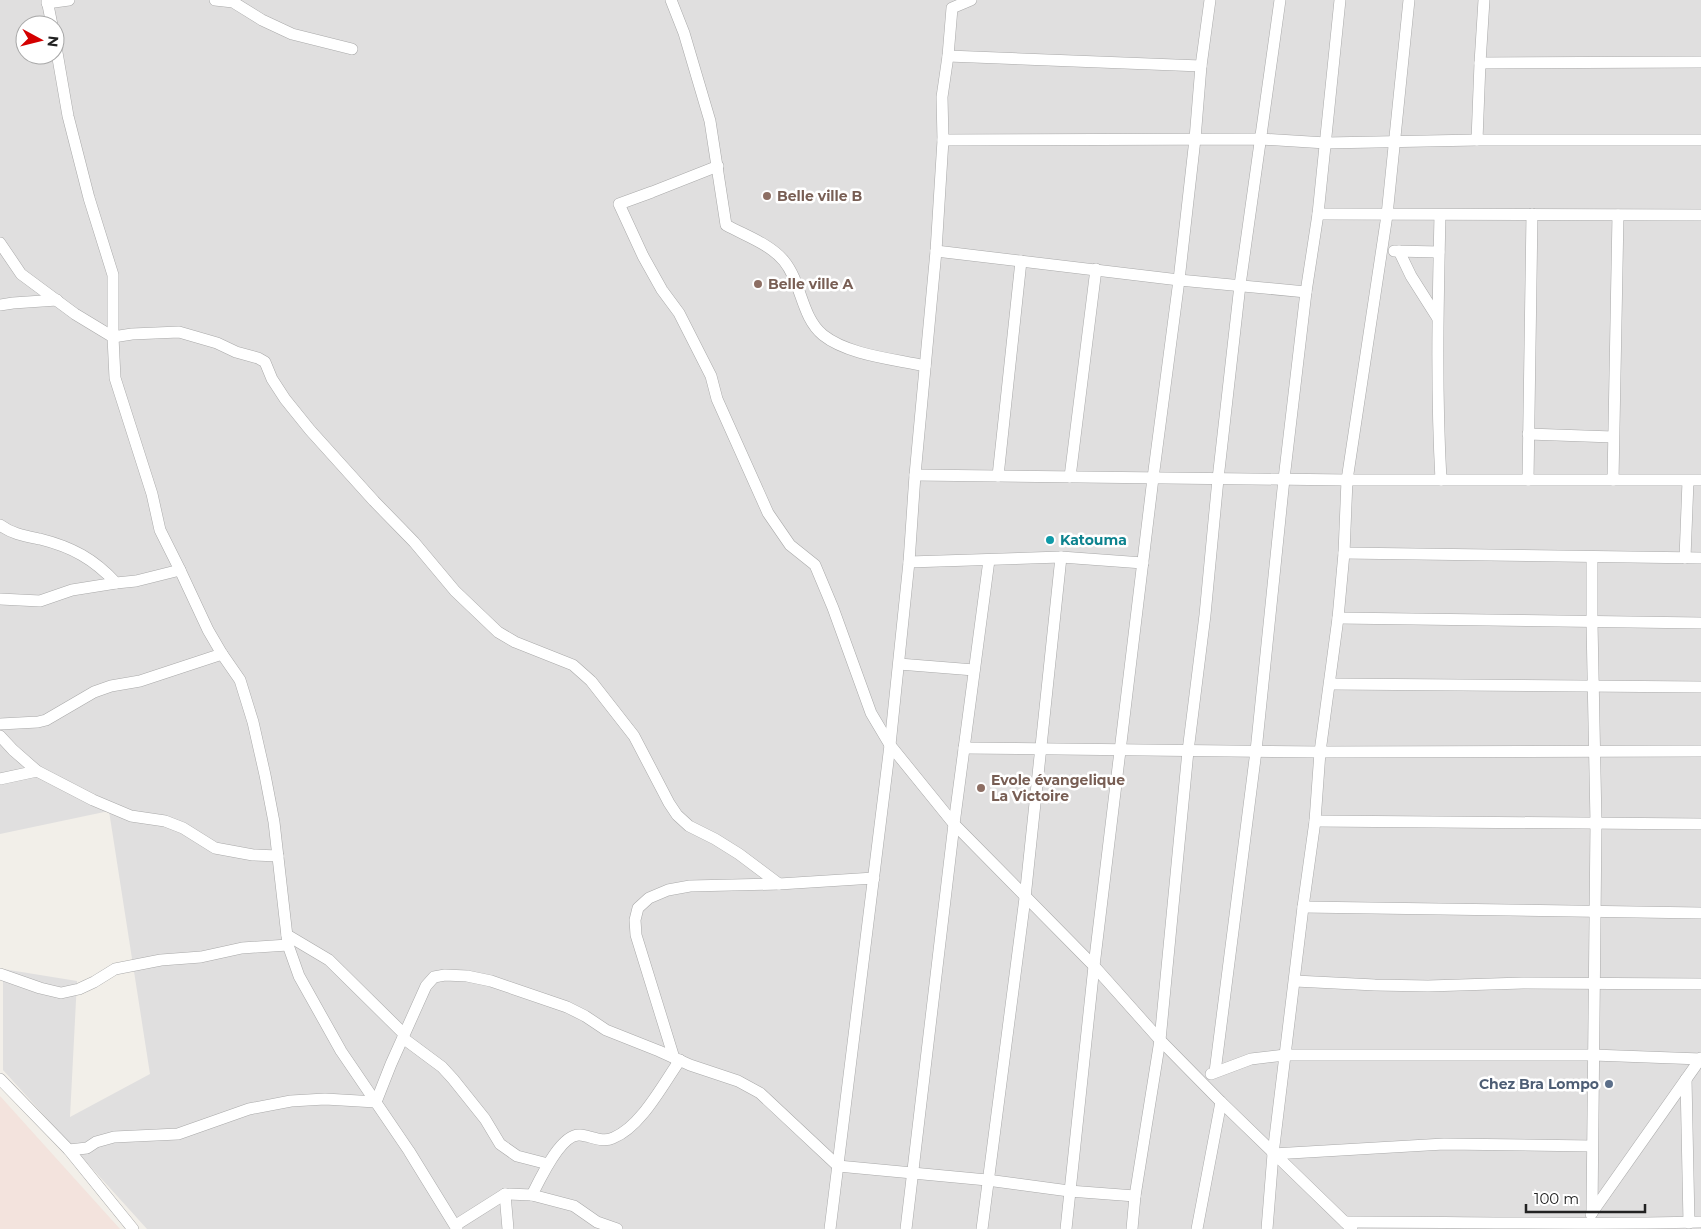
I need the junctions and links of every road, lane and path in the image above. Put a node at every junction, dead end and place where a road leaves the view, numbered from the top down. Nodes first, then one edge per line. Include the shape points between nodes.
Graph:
1 (69, 0) edge
2 (215, 0) edge
3 (671, 0) edge
4 (972, 0) edge
5 (1210, 0) edge
6 (1280, 0) edge
7 (1340, 0) edge
8 (1409, 0) edge
9 (1484, 0) edge
10 (232, 1) edge
11 (47, 2) edge
12 (50, 15) edge
13 (352, 49) dead end
14 (948, 56) junction
15 (1701, 62) edge
16 (1480, 63) junction
17 (59, 65) edge
18 (1201, 66) junction
19 (1196, 139) junction
20 (943, 140) junction
21 (1261, 140) junction
22 (1477, 140) junction
23 (1701, 140) edge
24 (1394, 142) junction
25 (1326, 143) junction
26 (718, 166) junction
27 (1318, 214) junction
28 (1440, 214) junction
29 (1532, 214) junction
30 (1387, 215) junction
31 (1618, 215) junction
32 (1701, 215) edge
33 (0, 243) edge
34 (936, 251) junction
35 (1382, 251) junction
36 (1400, 252) junction
37 (1439, 252) junction
38 (1021, 261) junction
39 (1096, 269) junction
40 (1180, 280) junction
41 (1240, 286) junction
42 (1306, 292) junction
43 (57, 300) junction
44 (0, 305) edge
45 (1437, 317) junction
46 (113, 337) junction
47 (925, 366) junction
48 (1528, 434) junction
49 (1613, 437) junction
50 (915, 476) junction
51 (998, 476) junction
52 (1070, 477) junction
53 (1153, 478) junction
54 (1218, 479) junction
55 (1284, 479) junction
56 (1348, 480) junction
57 (1441, 480) junction
58 (1528, 480) junction
59 (1612, 480) junction
60 (1701, 480) edge
61 (1688, 481) junction
62 (0, 525) edge
63 (1344, 553) junction
64 (1061, 557) junction
65 (1592, 558) junction
66 (1685, 558) junction
67 (1701, 558) edge
68 (989, 560) junction
69 (909, 562) junction
70 (1143, 563) junction
71 (180, 570) junction
72 (116, 583) junction
73 (0, 599) edge
74 (1338, 618) junction
75 (1592, 623) junction
76 (1701, 623) edge
77 (222, 654) junction
78 (899, 664) junction
79 (974, 670) junction
80 (1330, 684) junction
81 (1593, 687) junction
82 (1701, 687) edge
83 (0, 724) edge
84 (0, 736) edge
85 (890, 745) junction
86 (964, 748) junction
87 (1040, 748) junction
88 (1120, 750) junction
89 (1188, 751) junction
90 (1256, 751) junction
91 (1320, 752) junction
92 (1596, 752) junction
93 (1701, 752) edge
94 (37, 771) junction
95 (0, 779) edge
96 (1315, 821) junction
97 (1596, 823) junction
98 (954, 824) junction
99 (1701, 824) edge
100 (278, 856) junction
101 (874, 878) junction
102 (779, 884) junction
103 (1024, 898) junction
104 (1303, 907) junction
105 (1595, 912) junction
106 (1701, 913) edge
107 (288, 940) junction
108 (1094, 966) junction
109 (0, 974) edge
110 (1295, 981) junction
111 (1595, 984) junction
112 (1701, 984) edge
113 (404, 1036) junction
114 (1160, 1040) junction
115 (1285, 1055) junction
116 (1593, 1055) junction
117 (677, 1059) junction
118 (1701, 1059) edge
119 (1215, 1072) junction
120 (0, 1079) edge
121 (1686, 1079) junction
122 (1201, 1081) junction
123 (376, 1102) junction
124 (1221, 1102) junction
125 (1592, 1146) junction
126 (69, 1150) junction
127 (1273, 1154) junction
128 (548, 1164) junction
129 (838, 1166) junction
130 (913, 1174) junction
131 (987, 1180) junction
132 (1069, 1191) junction
133 (505, 1194) junction
134 (532, 1194) junction
135 (1136, 1196) junction
136 (1587, 1222) edge
137 (1701, 1222) edge
138 (1689, 1223) junction
139 (1349, 1226) edge
140 (456, 1227) edge
141 (133, 1229) edge
142 (508, 1229) edge
143 (617, 1229) edge
144 (830, 1229) edge
145 (906, 1229) edge
146 (982, 1229) edge
147 (1066, 1229) edge
148 (1132, 1229) edge
149 (1197, 1229) edge
150 (1268, 1229) edge

1 - 11 street
2 - 10 street
3 - 26 street via 710,122
4 - 14 street via 952,8
5 - 18 street
6 - 21 street
7 - 25 street
8 - 24 street
9 - 16 street
10 - 13 street via 292,34
11 - 12 street
14 - 18 street
14 - 20 street via 942,97
15 - 16 street
16 - 22 street
17 - 46 street via 68,116 89,198 113,275
18 - 19 street
19 - 20 street
19 - 21 street
19 - 40 street
20 - 34 street
21 - 25 street
21 - 41 street
22 - 23 street
22 - 24 street
24 - 25 street
24 - 30 street
25 - 27 street
26 - 47 street via 726,225 753,238 784,261 796,280 813,323 822,334 842,347
26 - 85 street via 619,204 643,256 679,313 711,376 717,399 768,513 790,545 815,566 871,713
27 - 30 street
27 - 42 street
28 - 29 street
28 - 30 street
28 - 37 street
29 - 31 street
29 - 48 street
30 - 35 street
31 - 32 street
31 - 49 street
33 - 43 street via 21,274
34 - 38 street
34 - 47 street
35 - 36 street
35 - 56 street
36 - 37 street
36 - 45 street
37 - 45 street
38 - 39 street
38 - 51 street
39 - 40 street
39 - 52 street
40 - 41 street
40 - 53 street
41 - 42 street
41 - 54 street
42 - 55 street
43 - 44 street
43 - 46 street
45 - 57 street
46 - 71 street via 115,378 152,494 160,530
46 - 102 street via 180,332 265,362 285,399 310,430 455,591 498,632 573,665 592,681 634,736 677,815
47 - 50 street
48 - 49 street
48 - 58 street
49 - 59 street
50 - 51 street
50 - 69 street
51 - 52 street
52 - 53 street
53 - 54 street
53 - 70 street
54 - 55 street
54 - 89 street
55 - 56 street
55 - 90 street
56 - 57 street
56 - 63 street
57 - 58 street
58 - 59 street
59 - 61 street
60 - 61 street
61 - 66 street
62 - 72 street via 14,533 64,546 80,554 102,568
63 - 65 street
63 - 74 street
64 - 68 street
64 - 70 street
64 - 87 street
65 - 66 street
65 - 75 street
66 - 67 street
68 - 69 street
68 - 79 street
69 - 78 street
70 - 88 street
71 - 72 street
71 - 77 street
72 - 73 street via 72,590 40,601
74 - 75 street
74 - 80 street
75 - 76 street
75 - 81 street
77 - 83 street via 140,681 94,692 46,720
77 - 100 street via 240,680 253,722 266,775
78 - 79 street
78 - 85 street
79 - 86 street
80 - 81 street
80 - 91 street
81 - 82 street
81 - 92 street
84 - 94 street
85 - 98 street
85 - 101 street
86 - 87 street
86 - 98 street
87 - 88 street
87 - 103 street
88 - 89 street
88 - 108 street
89 - 90 street
89 - 114 street
90 - 91 street
90 - 119 street
91 - 92 street
91 - 96 street
92 - 93 street
92 - 97 street
94 - 95 street
94 - 100 street via 131,816 165,821 183,828 216,848
96 - 97 street
96 - 104 street
97 - 99 street
97 - 105 street
98 - 103 street
98 - 130 street
100 - 107 street
101 - 102 street
101 - 129 street
102 - 117 street via 690,886 649,898 638,908 636,935
103 - 108 street
103 - 131 street
104 - 105 street
104 - 110 street
105 - 106 street
105 - 111 street
107 - 109 street via 114,969 79,989 62,993
107 - 113 street via 329,960
107 - 123 street via 307,991
108 - 114 street
108 - 132 street
110 - 111 street via 1428,986
110 - 115 street
111 - 112 street
111 - 116 street
113 - 117 street via 426,986 434,977 468,976 567,1008 606,1030
113 - 123 street
113 - 128 street via 453,1079 500,1144 517,1156
114 - 122 street
114 - 135 street
115 - 116 street
115 - 119 street via 1250,1059
115 - 127 street
116 - 118 street
116 - 125 street
117 - 128 street via 632,1126 614,1138 604,1140 571,1136
117 - 129 street via 738,1081 760,1093
118 - 121 street
119 - 122 street
120 - 126 street
121 - 136 street
121 - 138 street
122 - 124 street
123 - 126 street via 325,1098 291,1102 249,1109 178,1134 114,1137 87,1148
123 - 140 street
124 - 127 street
124 - 149 street
125 - 127 street via 1444,1144
125 - 136 street
126 - 141 street
127 - 139 street
127 - 150 street
128 - 134 street
129 - 130 street
129 - 144 street
130 - 131 street
130 - 145 street
131 - 132 street
131 - 146 street
132 - 135 street
132 - 147 street
133 - 134 street
133 - 140 street
133 - 142 street
134 - 143 street via 574,1206 596,1222
135 - 148 street
136 - 138 street
136 - 139 street
137 - 138 street

